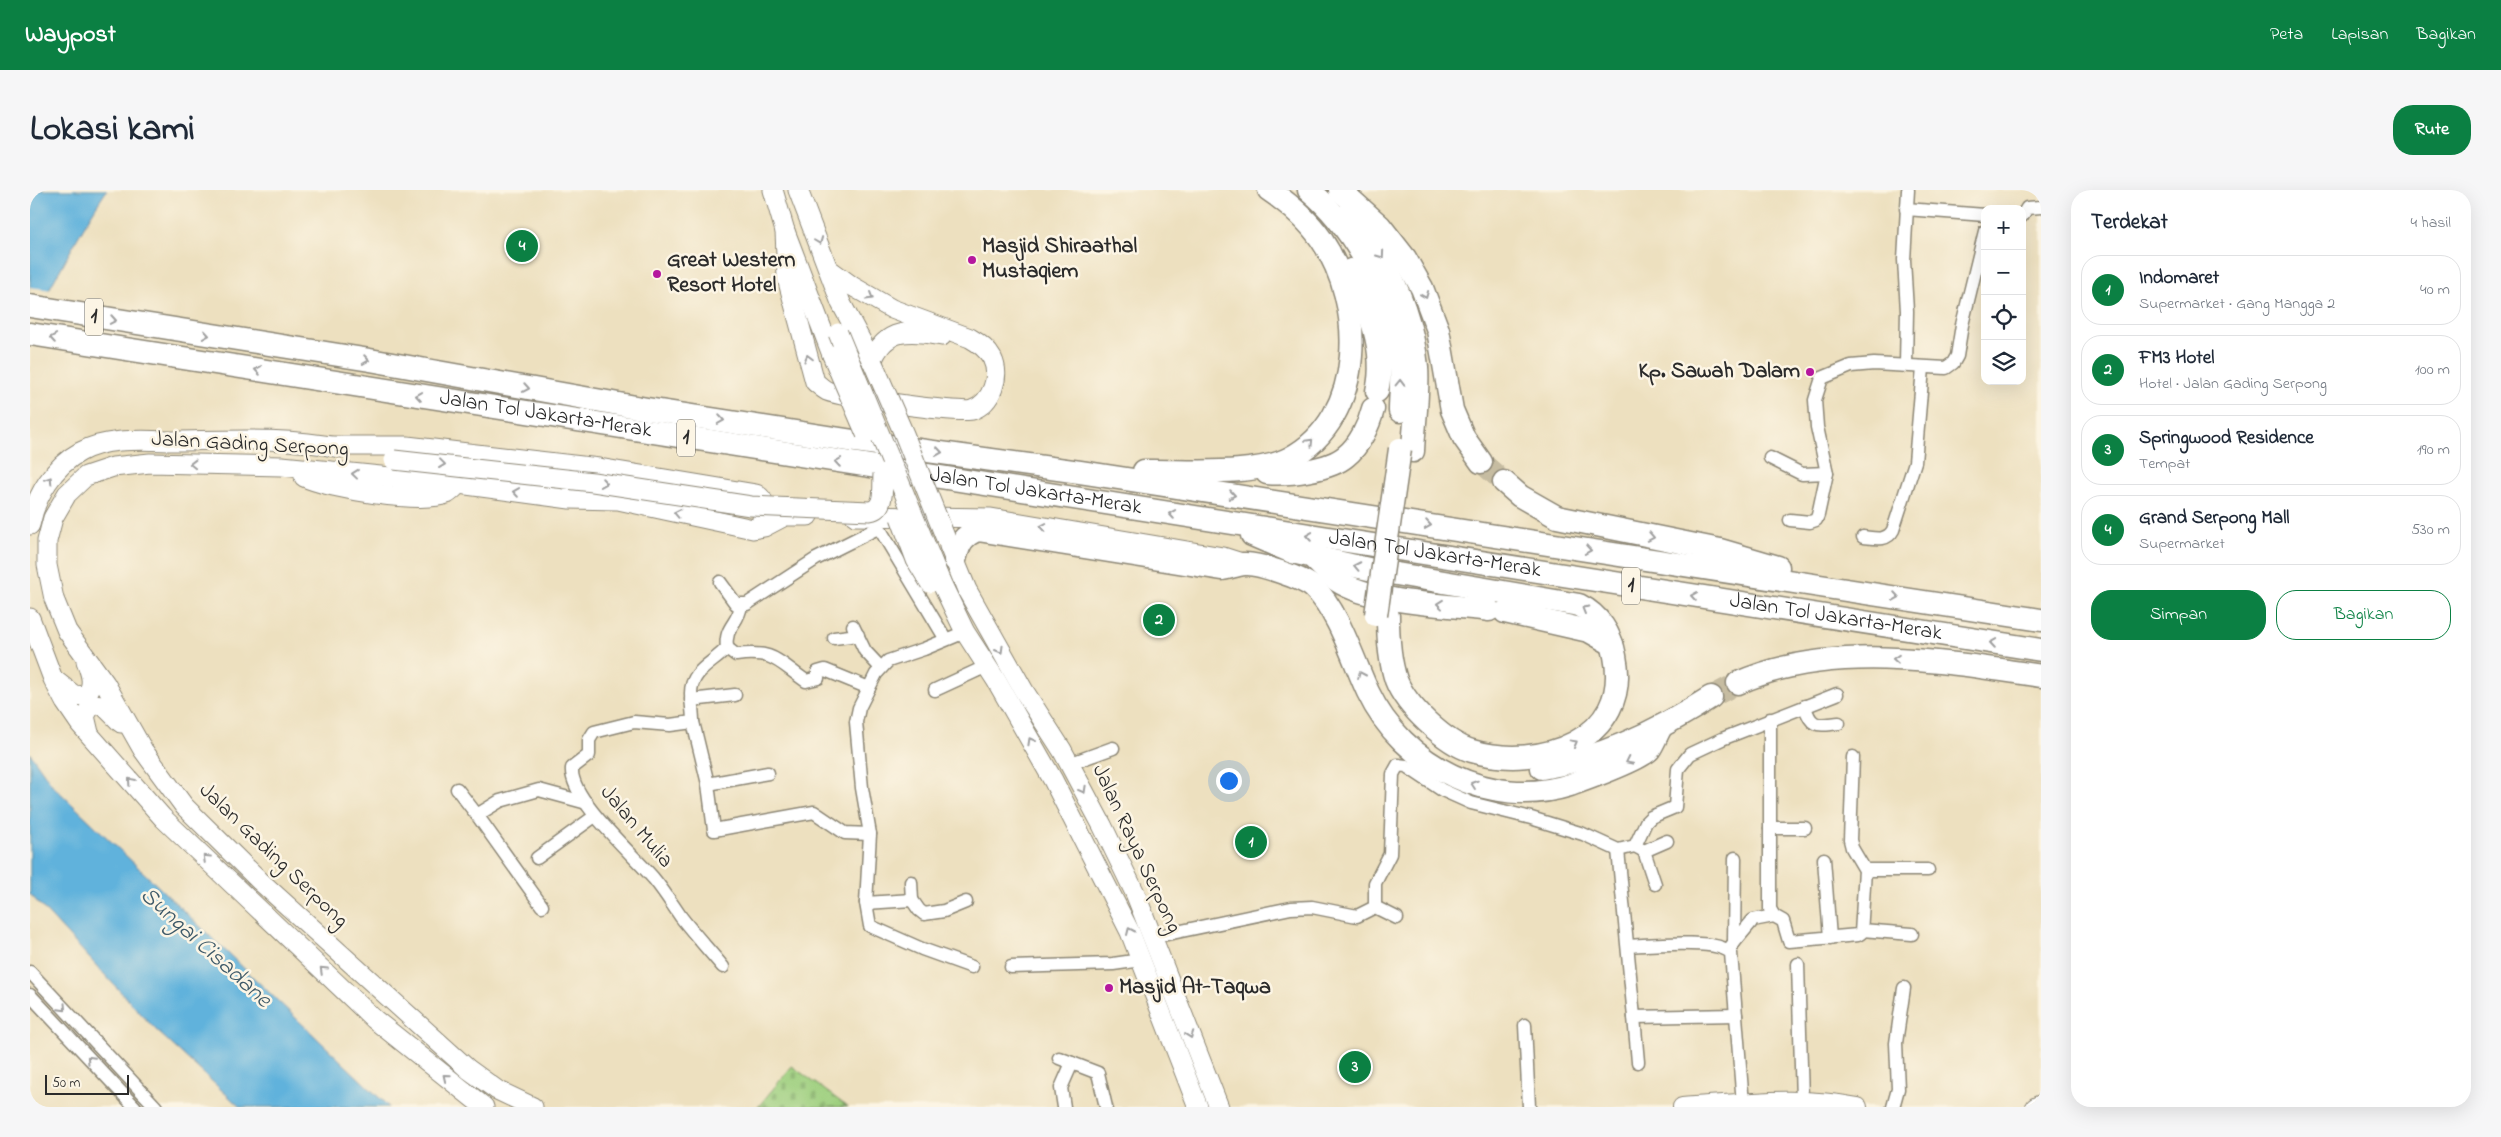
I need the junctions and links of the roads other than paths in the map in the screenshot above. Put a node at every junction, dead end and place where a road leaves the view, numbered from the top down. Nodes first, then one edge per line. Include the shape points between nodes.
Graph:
1 (773, 190) edge
2 (798, 190) edge
3 (1269, 190) edge
4 (1295, 190) edge
5 (1309, 190) edge
6 (1328, 190) edge
7 (1340, 190) edge
8 (1908, 190) edge
9 (2041, 207) edge
10 (1906, 209) junction
11 (2026, 210) edge
12 (1981, 216) edge
13 (785, 231) junction
14 (1981, 248) edge
15 (830, 270) junction
16 (802, 272) junction
17 (30, 306) edge
18 (30, 334) edge
19 (849, 336) junction
20 (872, 362) junction
21 (1906, 365) junction
22 (1923, 368) junction
23 (957, 410) junction
24 (328, 446) junction
25 (1406, 450) junction
26 (1770, 458) dead end
27 (1481, 462) tunnel mouth
28 (1234, 470) junction
29 (1080, 472) junction
30 (1827, 473) junction
31 (883, 474) junction
32 (1504, 482) tunnel mouth
33 (1790, 520) dead end
34 (1220, 522) junction
35 (725, 524) junction
36 (30, 525) edge
37 (1863, 537) dead end
38 (1311, 556) junction
39 (955, 560) junction
40 (1245, 564) junction
41 (720, 582) dead end
42 (941, 583) junction
43 (1848, 590) junction
44 (741, 605) junction
45 (1382, 616) junction
46 (30, 618) edge
47 (2041, 620) edge
48 (985, 623) junction
49 (965, 632) junction
50 (834, 638) dead end
51 (945, 638) junction
52 (1613, 645) junction
53 (727, 648) junction
54 (82, 650) junction
55 (2041, 650) edge
56 (881, 668) junction
57 (992, 673) junction
58 (2041, 676) edge
59 (53, 678) junction
60 (1738, 683) tunnel mouth
61 (869, 688) junction
62 (935, 690) dead end
63 (1837, 694) dead end
64 (735, 695) dead end
65 (1711, 697) tunnel mouth
66 (691, 700) junction
67 (1805, 706) junction
68 (1770, 719) junction
69 (693, 722) junction
70 (1840, 723) dead end
71 (1661, 727) junction
72 (89, 734) junction
73 (1113, 748) dead end
74 (143, 750) junction
75 (1853, 757) dead end
76 (1069, 764) junction
77 (768, 773) dead end
78 (708, 784) junction
79 (457, 790) dead end
80 (587, 803) junction
81 (477, 814) junction
82 (595, 816) junction
83 (1770, 828) junction
84 (1805, 828) dead end
85 (870, 834) junction
86 (1667, 841) dead end
87 (1639, 848) junction
88 (1618, 850) junction
89 (537, 858) dead end
90 (1736, 858) dead end
91 (1824, 859) dead end
92 (1864, 870) junction
93 (1928, 870) dead end
94 (911, 882) dead end
95 (1655, 884) dead end
96 (912, 900) junction
97 (966, 902) dead end
98 (866, 903) junction
99 (542, 906) dead end
100 (1375, 907) junction
101 (1774, 916) junction
102 (1397, 918) dead end
103 (1862, 930) junction
104 (1912, 934) dead end
105 (1153, 936) junction
106 (1830, 938) junction
107 (1628, 946) junction
108 (1731, 947) junction
109 (1141, 960) junction
110 (1798, 964) dead end
111 (723, 967) dead end
112 (972, 967) dead end
113 (1011, 967) dead end
114 (30, 972) edge
115 (1904, 988) dead end
116 (30, 996) edge
117 (1178, 1001) junction
118 (1160, 1007) junction
119 (1736, 1015) junction
120 (1634, 1016) junction
121 (1525, 1025) dead end
122 (1059, 1058) dead end
123 (1638, 1062) dead end
124 (1072, 1063) junction
125 (1802, 1100) junction
126 (1743, 1104) junction
127 (2041, 1104) edge
128 (135, 1107) edge
129 (156, 1107) edge
130 (484, 1107) edge
131 (533, 1107) edge
132 (1064, 1107) edge
133 (1106, 1107) edge
134 (1198, 1107) edge
135 (1219, 1107) edge
136 (1529, 1107) edge
137 (1682, 1107) edge
138 (1858, 1107) edge
139 (1893, 1107) edge
140 (2035, 1107) edge

1 - 13 main road
2 -> 15 main road
28 -> 3 highway via 1264,468 1291,458 1307,447 1341,400 1353,348 1350,312 1340,274 1321,239 1297,212
4 - 28 highway via 1338,242 1353,274 1378,343 1380,382 1365,429 1346,457 1331,465 1277,474
25 -> 5 highway via 1401,359 1388,305 1342,225
6 -> 25 highway via 1385,261 1412,332 1417,369
7 -> 27 highway via 1380,226 1405,258 1422,288 1438,330 1452,410 1464,438
8 - 10 street
9 - 11 street
10 - 12 street
10 - 21 street
13 - 16 main road
23 -> 13 main road via 896,404 828,391 815,382 787,278
14 - 22 street via 1957,356 1946,368
15 - 19 main road
15 -> 23 main road via 892,309 981,344 993,359 996,376 992,391 978,407
16 - 19 main road via 815,282
16 - 31 main road, bridge
17 -> 29 highway, Jalan Tol Jakarta–Merak / 1 via 370,360 666,412
34 -> 18 highway, Jalan Tol Jakarta–Merak / 1
19 - 20 main road, Jalan Raya Serpong
19 - 42 main road via 916,506
20 - 23 main road via 883,343 906,332 943,336 959,342 975,355 984,379 974,402
20 - 39 main road, Jalan Raya Serpong, bridge
21 - 22 street
21 - 30 street via 1851,366 1822,378 1816,400 1817,427
22 - 37 street via 1915,462 1893,530 1888,537
24 -> 31 main road, Jalan Gading Serpong, bridge via 394,460 594,482 734,504 870,511 880,506
24 - 35 main road via 407,446 598,468 712,485 762,497 764,512 758,523
36 -> 24 main road, Jalan Gading Serpong via 38,500 56,471 66,461 94,446 129,441 223,440
25 - 45 highway
26 - 30 street via 1802,474
28 - 29 highway
29 -> 43 highway, Jalan Tol Jakarta–Merak / 1
30 - 33 street via 1816,520
31 - 42 main road, bridge via 916,560
32 -> 43 highway via 1520,496 1557,516 1720,550
34 - 38 highway via 1292,552
55 -> 34 highway, Jalan Tol Jakarta–Merak / 1
40 -> 35 main road, Jalan Gading Serpong via 1223,557 991,518 785,516 753,529
35 -> 54 main road, Jalan Gading Serpong via 618,500 570,499 282,466 150,463 113,467 86,476 67,494 53,518 47,541 47,565 54,599 67,631
52 -> 38 highway via 1589,631 1497,611 1410,601 1366,592 1338,581
52 -> 38 highway via 1597,617 1579,605 1373,570
39 - 40 highway via 961,540 978,530 1222,568
39 - 48 main road, Jalan Raya Serpong
71 -> 40 highway via 1648,752 1597,776 1554,790 1518,793 1482,787 1445,774 1408,747 1388,724 1369,694 1336,619 1315,589 1297,576
41 - 44 street via 736,604
42 - 48 main road, Jalan Raya Serpong
42 - 49 main road
43 -> 47 highway, Jalan Tol Jakarta–Merak / 1
44 - 51 street via 816,559 876,529 881,531
44 - 53 street via 740,616 728,629
45 -> 52 highway via 1397,681 1414,709 1436,729 1470,751 1501,757 1532,757 1560,750 1602,722 1615,694 1617,664
45 - 71 highway via 1376,650 1384,684 1405,719 1430,743 1468,764 1500,770 1531,770 1564,764
46 - 59 main road
48 -> 76 main road, Jalan Raya Serpong
49 - 51 street
49 - 57 main road
50 - 56 street via 856,631 865,651
51 - 56 street via 888,661
53 - 61 street via 736,655 760,653 780,660 806,681 818,678 818,672 825,670
53 - 66 street via 694,677
54 - 59 main road via 92,679 85,696 74,695
54 - 74 main road, Jalan Gading Serpong via 119,705
56 - 61 street
57 - 62 street
109 -> 57 main road via 1062,797
58 -> 60 highway via 1867,657 1826,659 1777,668
59 - 72 main road via 65,702
61 - 85 street via 856,722
63 - 67 street
64 - 66 street
65 - 71 highway
66 - 69 street
67 - 68 street
67 - 70 street via 1809,720 1814,724
68 - 83 street
68 - 87 street via 1690,754 1678,769 1675,808 1646,822
69 - 78 street
69 - 80 street, Jalan Mulia via 670,725 634,722 594,732 589,740 588,755 572,768 573,780
72 - 74 main road via 86,711 92,704 103,705 110,709
130 -> 72 main road via 367,1012 163,818
73 - 76 street
74 - 131 main road, Jalan Gading Serpong via 184,806 260,881 468,1069 497,1090
75 - 92 street via 1850,840
76 -> 105 main road, Jalan Raya Serpong via 1105,830
77 - 78 street
78 - 85 street via 714,830 814,812 845,832
79 - 81 street
80 - 81 street via 539,790 500,801
80 - 82 street, Jalan Mulia
81 - 99 street
82 - 89 street
82 - 111 street, Jalan Mulia via 654,879
83 - 84 street
83 - 101 street via 1770,909
85 - 98 street
86 - 87 street
87 - 88 street
87 - 95 street
88 - 100 street via 1575,832 1471,804 1442,790 1406,766 1398,765 1393,774 1390,854 1375,883
88 - 107 street
90 - 108 street
91 - 106 street
92 - 93 street
92 - 103 street
94 - 96 street
96 - 97 street via 924,914 944,911
96 - 98 street
98 - 112 street via 870,926
100 - 102 street
100 - 105 street via 1357,916 1312,907 1291,908
101 - 106 street via 1783,921 1789,941
101 - 108 street via 1753,920
103 - 104 street
103 - 106 street via 1858,935
105 - 117 main road, Jalan Raya Serpong
107 - 108 street via 1681,943
107 - 120 street
108 - 119 street
109 - 113 street
109 - 118 main road
110 - 125 street
114 -> 129 street
115 - 139 street via 1896,1043 1898,1089
128 -> 116 street
117 - 118 main road
117 -> 135 main road, Jalan Raya Serpong
118 - 134 main road
119 - 120 street
119 - 126 street
120 - 123 street
121 - 136 street
122 - 124 street
124 - 132 street via 1061,1088
124 - 133 street via 1098,1073
125 - 126 main road
125 - 138 main road
126 - 137 main road
127 - 140 main road

